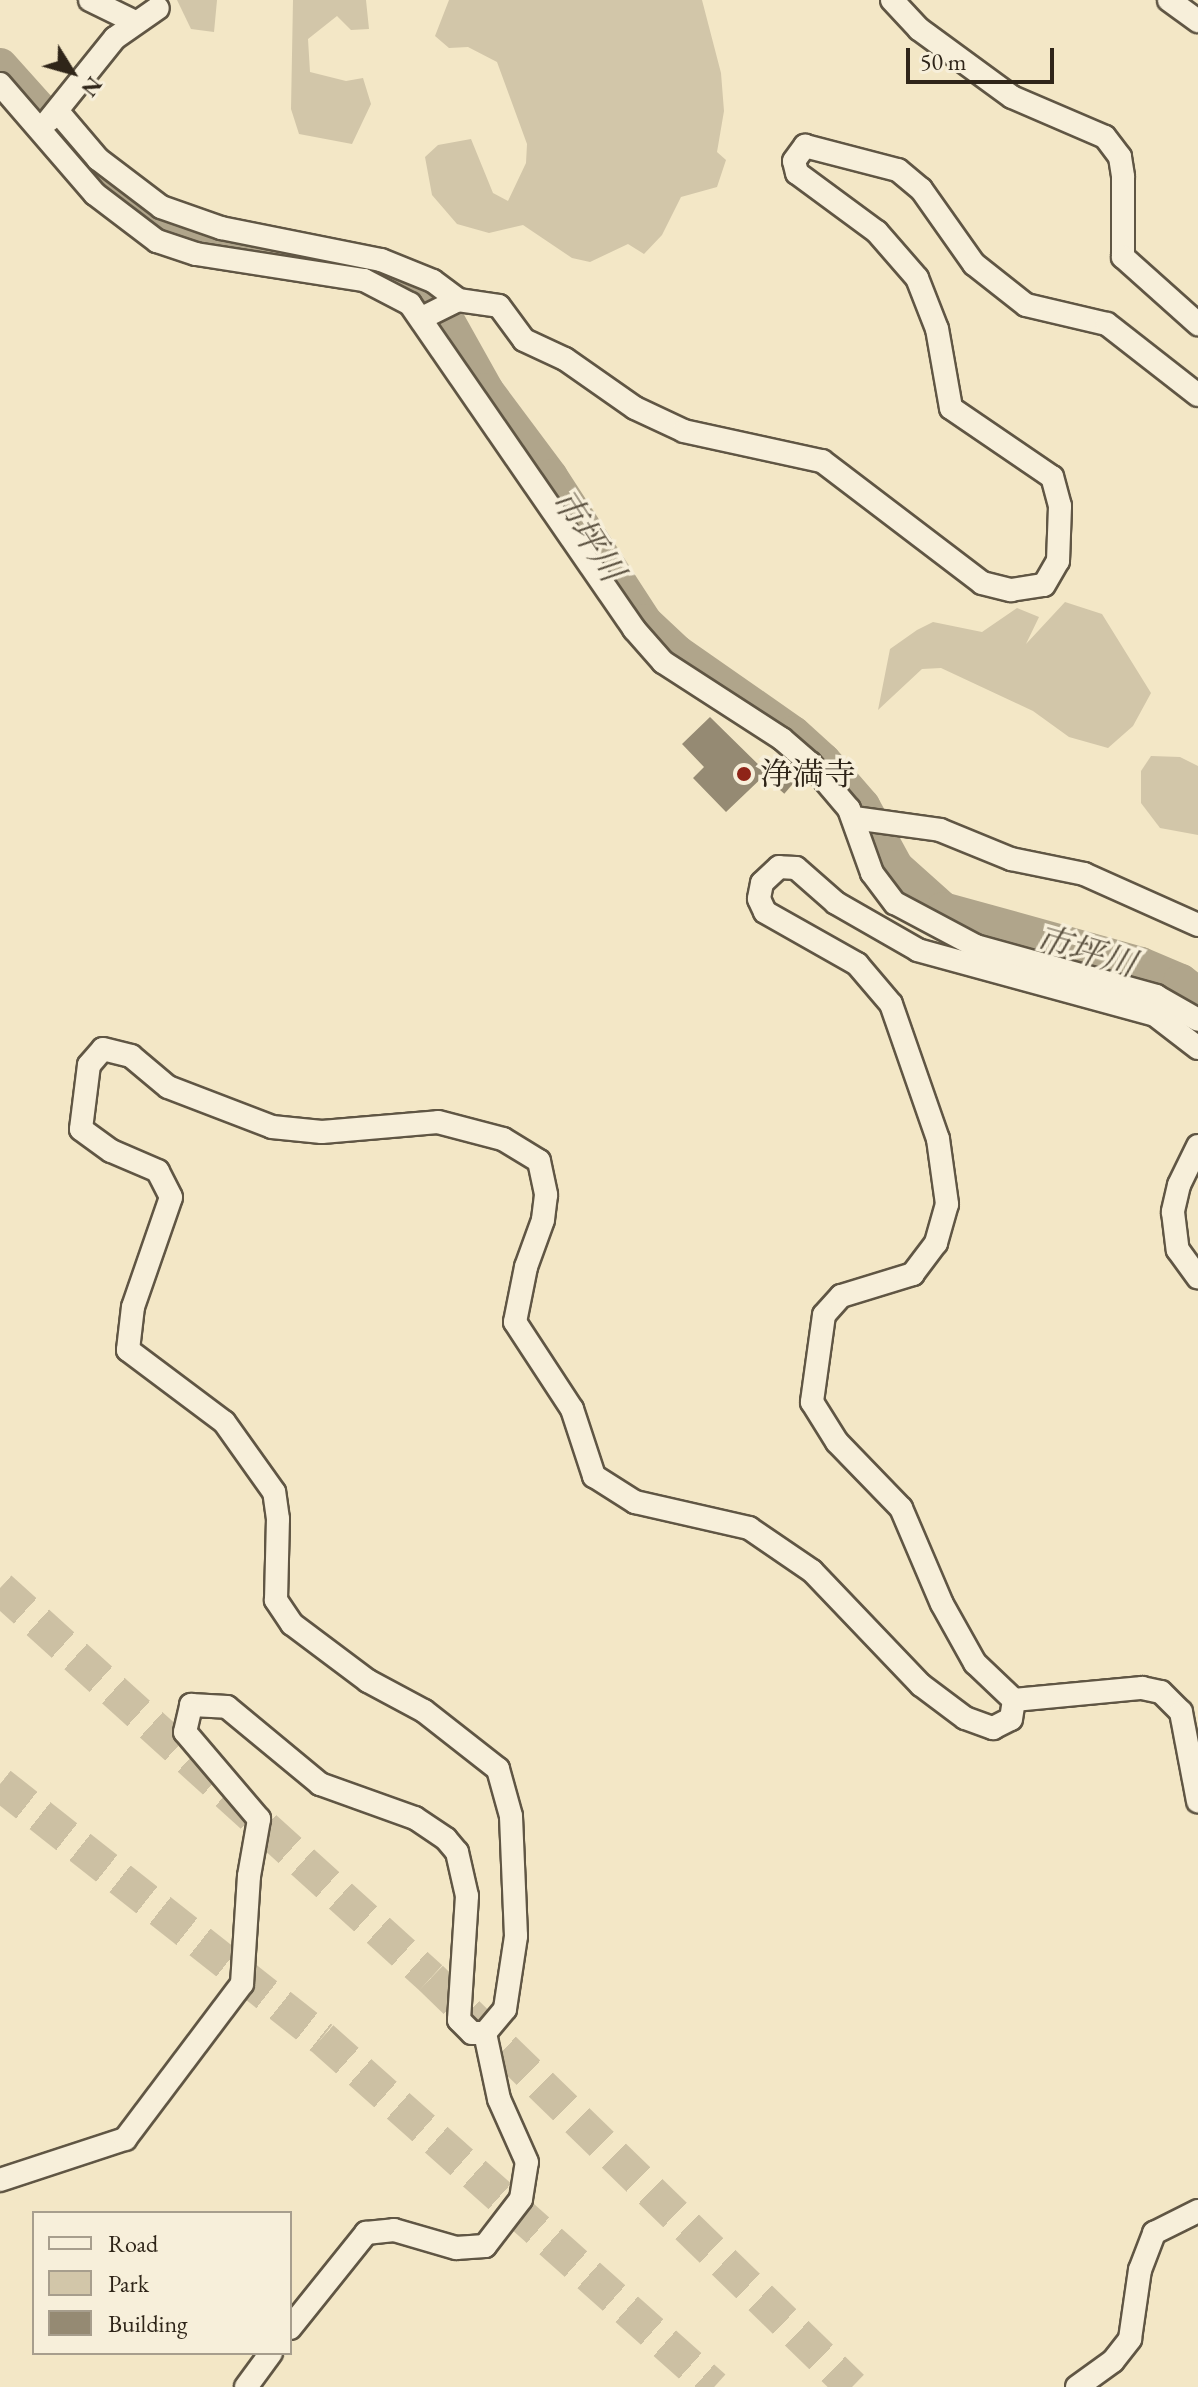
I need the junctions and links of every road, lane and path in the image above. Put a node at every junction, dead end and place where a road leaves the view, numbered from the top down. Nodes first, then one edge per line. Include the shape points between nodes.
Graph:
1 (90, 0) edge
2 (892, 0) edge
3 (1169, 0) edge
4 (158, 8) dead end
5 (133, 21) junction
6 (1198, 21) edge
7 (0, 84) edge
8 (58, 112) junction
9 (39, 130) junction
10 (353, 252) junction
11 (347, 276) junction
12 (458, 300) junction
13 (422, 318) junction
14 (1198, 324) edge
15 (1198, 395) edge
16 (854, 818) junction
17 (1198, 925) edge
18 (1198, 1020) edge
19 (1198, 1048) edge
20 (1198, 1146) edge
21 (1198, 1278) edge
22 (1014, 1700) junction
23 (1198, 1801) edge
24 (485, 2033) junction
25 (0, 2180) edge
26 (1198, 2211) edge
27 (292, 2326) edge
28 (270, 2355) edge
29 (246, 2387) edge
30 (1077, 2387) edge

1 - 5 street
2 - 14 street via 919,29 1012,97 1105,137 1120,157 1123,257
3 - 6 street
4 - 5 street
5 - 8 street
7 - 9 street
8 - 9 street
8 - 10 street via 98,159 161,207 221,228
9 - 11 street via 95,194 157,241 272,268
10 - 11 street
10 - 12 street via 417,274
11 - 13 street via 399,295
12 - 13 street
12 - 15 street via 499,306 524,340 565,359 661,421 704,436 822,461 982,583 1011,590 1044,585 1058,561 1060,506 1052,477 951,408 937,329 917,278 877,232 797,173 794,161 805,146 898,170 921,189 974,264 1026,305 1107,324
13 - 16 street via 646,645 683,677 795,749
16 - 17 street via 957,835 1011,859 1092,877
16 - 18 street via 878,885 905,910 976,946 1156,996
19 - 22 street via 1155,1015 918,950 836,903 796,868 779,867 762,883 759,899 765,912 857,964 891,1004 938,1139 947,1204 936,1243 913,1274 841,1296 824,1315 812,1402 837,1442 901,1508 942,1604 975,1663
20 - 21 street via 1173,1212 1178,1250
22 - 23 street via 1142,1688 1161,1692 1181,1712
22 - 24 street via 1011,1719 993,1728 965,1718 921,1685 812,1571 749,1528 635,1502 594,1476 572,1409 515,1322 543,1220 546,1195 539,1161 503,1139 438,1122 322,1132 272,1127 168,1087 131,1056 103,1049 89,1065 81,1129 111,1151 158,1171 171,1197 133,1307 128,1350 224,1422 274,1492 276,1600 292,1624 368,1681 424,1711 498,1769 511,1816 516,1936 505,2009
24 - 25 street via 472,2033 459,2020 467,1896 457,1852 446,1839 415,1818 320,1784 227,1707 191,1705 185,1732 259,1819 249,1876 242,1984 125,2139
24 - 27 street via 499,2099 527,2162 521,2199 485,2246 456,2248 394,2230 366,2233
26 - 30 street via 1154,2233 1140,2270 1130,2339 1113,2361
28 - 29 street

